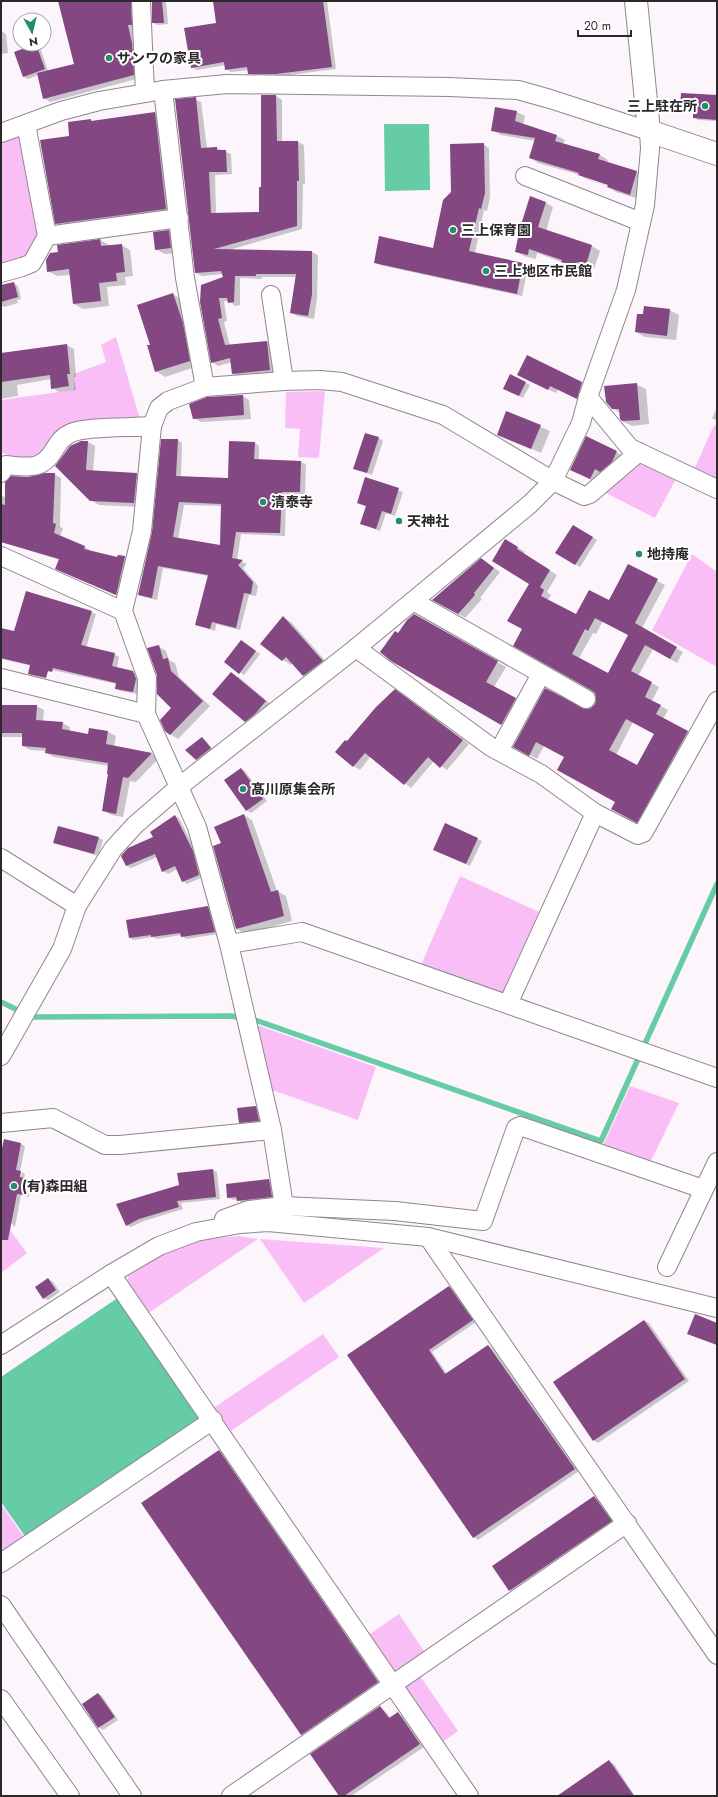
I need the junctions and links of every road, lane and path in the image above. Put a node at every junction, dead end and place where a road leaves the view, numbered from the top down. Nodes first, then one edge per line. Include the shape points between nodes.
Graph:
1 (141, 1) edge
2 (636, 1) edge
3 (163, 90) junction
4 (145, 93) junction
5 (26, 124) junction
6 (649, 131) junction
7 (1, 133) edge
8 (717, 154) edge
9 (525, 176) dead end
10 (179, 218) junction
11 (641, 222) junction
12 (46, 236) junction
13 (1, 273) edge
14 (271, 295) dead end
15 (284, 381) junction
16 (205, 387) junction
17 (588, 397) junction
18 (152, 426) junction
19 (639, 452) junction
20 (3, 466) edge
21 (553, 481) junction
22 (717, 489) edge
23 (1, 556) edge
24 (413, 601) junction
25 (123, 611) junction
26 (356, 648) junction
27 (541, 674) junction
28 (1, 678) edge
29 (586, 699) dead end
30 (717, 701) edge
31 (146, 714) junction
32 (499, 751) junction
33 (180, 786) junction
34 (594, 813) junction
35 (1, 858) edge
36 (77, 906) junction
37 (229, 944) junction
38 (508, 1004) junction
39 (1, 1056) edge
40 (717, 1078) edge
41 (1, 1123) edge
42 (272, 1130) junction
43 (717, 1162) edge
44 (703, 1189) junction
45 (284, 1206) junction
46 (196, 1232) junction
47 (428, 1237) junction
48 (667, 1267) dead end
49 (111, 1274) junction
50 (717, 1308) edge
51 (1, 1344) edge
52 (213, 1420) junction
53 (627, 1523) junction
54 (1, 1563) edge
55 (1, 1605) edge
56 (717, 1655) edge
57 (393, 1684) junction
58 (1, 1699) edge
59 (70, 1796) edge
60 (132, 1796) edge
61 (231, 1796) edge
62 (470, 1796) edge

1 - 4 street
2 - 6 street
3 - 4 street
3 - 6 street via 227,84 518,90
3 - 10 street
4 - 5 street via 84,105
5 - 7 street
5 - 12 street
6 - 8 street
6 - 11 street via 645,205
9 - 11 street
10 - 12 street
10 - 16 street via 185,278
11 - 17 street via 626,290
12 - 13 street via 32,262
14 - 15 street
15 - 16 street
15 - 21 street via 342,382 442,415
16 - 18 street via 168,401 160,408
17 - 19 street via 630,448
17 - 21 street via 582,423
18 - 20 street via 78,431 61,438 44,463 29,467
18 - 25 street via 142,531
19 - 21 street via 590,494 584,496
19 - 22 street
21 - 24 street via 530,504
23 - 25 street
24 - 26 street
24 - 27 street
25 - 31 street via 147,678
26 - 32 street
26 - 33 street
27 - 29 street
27 - 32 street
28 - 31 street
30 - 34 street via 643,834 638,835
31 - 33 street
32 - 34 street via 541,774
33 - 36 street via 135,826 113,850
33 - 37 street via 196,827
34 - 38 street
35 - 36 street
36 - 39 street via 62,949
37 - 38 street via 302,932
37 - 42 street
38 - 40 street
41 - 42 street via 53,1118 105,1145
42 - 45 street
43 - 44 street
44 - 45 street via 520,1126 516,1128 483,1221 395,1211
44 - 48 street
45 - 46 street via 249,1210
46 - 47 street via 268,1222
46 - 49 street via 159,1246
47 - 50 street
47 - 53 street
49 - 51 street
49 - 52 street
52 - 54 street
52 - 57 street
53 - 56 street
53 - 57 street
55 - 60 street
57 - 61 street
57 - 62 street
58 - 59 street

